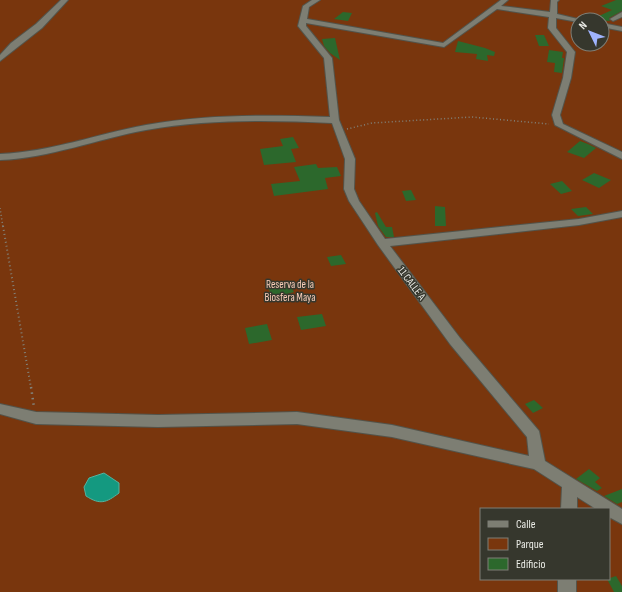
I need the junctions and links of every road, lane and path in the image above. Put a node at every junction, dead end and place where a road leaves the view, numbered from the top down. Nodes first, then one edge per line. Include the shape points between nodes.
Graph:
1 (65, 0) edge
2 (317, 0) edge
3 (505, 0) edge
4 (556, 0) edge
5 (495, 7) junction
6 (622, 14) edge
7 (553, 15) junction
8 (570, 18) edge
9 (612, 19) dead end
10 (303, 20) junction
11 (610, 27) edge
12 (622, 29) edge
13 (0, 59) edge
14 (337, 125) junction
15 (559, 125) junction
16 (622, 156) edge
17 (0, 157) edge
18 (0, 208) edge
19 (622, 214) edge
20 (382, 243) junction
21 (0, 409) edge
22 (36, 418) junction
23 (538, 464) junction
24 (570, 483) junction
25 (569, 508) edge
26 (609, 508) edge
27 (610, 508) edge
28 (622, 516) edge
29 (567, 580) edge
30 (567, 592) edge

1 - 13 street
2 - 10 street via 306,6
3 - 5 street
4 - 7 street
5 - 7 street
5 - 10 street via 444,45
6 - 9 street
7 - 8 street
7 - 15 street via 552,28 571,52 567,78 556,115
10 - 14 street, 11 CALLE A via 302,26 328,58
11 - 12 street
14 - 15 path via 472,117
14 - 17 street via 258,117 195,120 145,128 25,156
14 - 20 street, 11 CALLE A via 350,159 349,189
15 - 16 street
18 - 22 path
19 - 20 street via 579,222
20 - 23 street, 11 CALLE A via 455,341 534,435
21 - 22 street
22 - 23 street via 158,421 297,418 392,431
23 - 24 street
24 - 25 street
24 - 26 street
27 - 28 street
29 - 30 street

